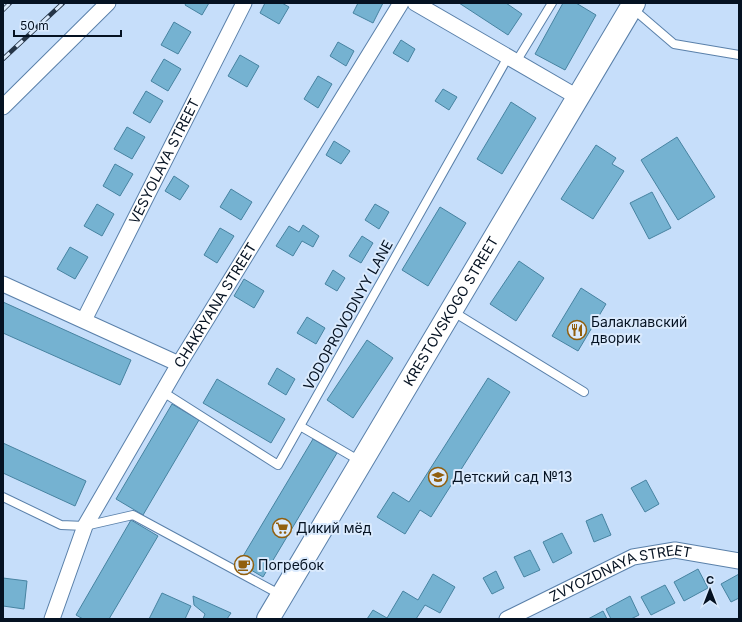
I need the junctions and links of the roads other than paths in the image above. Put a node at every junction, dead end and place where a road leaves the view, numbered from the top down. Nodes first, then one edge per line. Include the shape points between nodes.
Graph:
1 (108, 3) edge
2 (244, 3) edge
3 (401, 3) edge
4 (415, 3) edge
5 (552, 3) edge
6 (633, 5) edge
7 (739, 55) edge
8 (512, 60) junction
9 (579, 98) junction
10 (3, 107) edge
11 (3, 284) edge
12 (452, 311) junction
13 (84, 320) junction
14 (179, 364) junction
15 (163, 392) junction
16 (584, 392) dead end
17 (300, 426) junction
18 (362, 462) junction
19 (3, 497) edge
20 (85, 526) junction
21 (739, 561) edge
22 (281, 596) junction
23 (52, 619) edge
24 (268, 619) edge
25 (507, 619) edge

1 - 10 street
2 - 13 street, VESYOLAYA STREET
3 - 14 street, CHAKRYANA STREET
4 - 8 street
5 - 8 lane, VODOPROVODNYY LANE
6 - 7 lane via 674,44
6 - 9 main road, KRESTOVSKOGO STREET
8 - 9 street
8 - 17 lane, VODOPROVODNYY LANE
9 - 12 main road, KRESTOVSKOGO STREET
11 - 13 street
12 - 16 lane
12 - 18 main road, KRESTOVSKOGO STREET
13 - 14 street
14 - 15 street, CHAKRYANA STREET
15 - 17 lane, VODOPROVODNYY LANE via 278,466
15 - 20 street, CHAKRYANA STREET
17 - 18 lane
18 - 22 main road, KRESTOVSKOGO STREET
19 - 20 lane via 62,525
20 - 22 lane via 133,515
20 - 23 street, CHAKRYANA STREET
21 - 25 street, ZVYOZDNAYA STREET via 675,550 633,557
22 - 24 main road, KRESTOVSKOGO STREET

